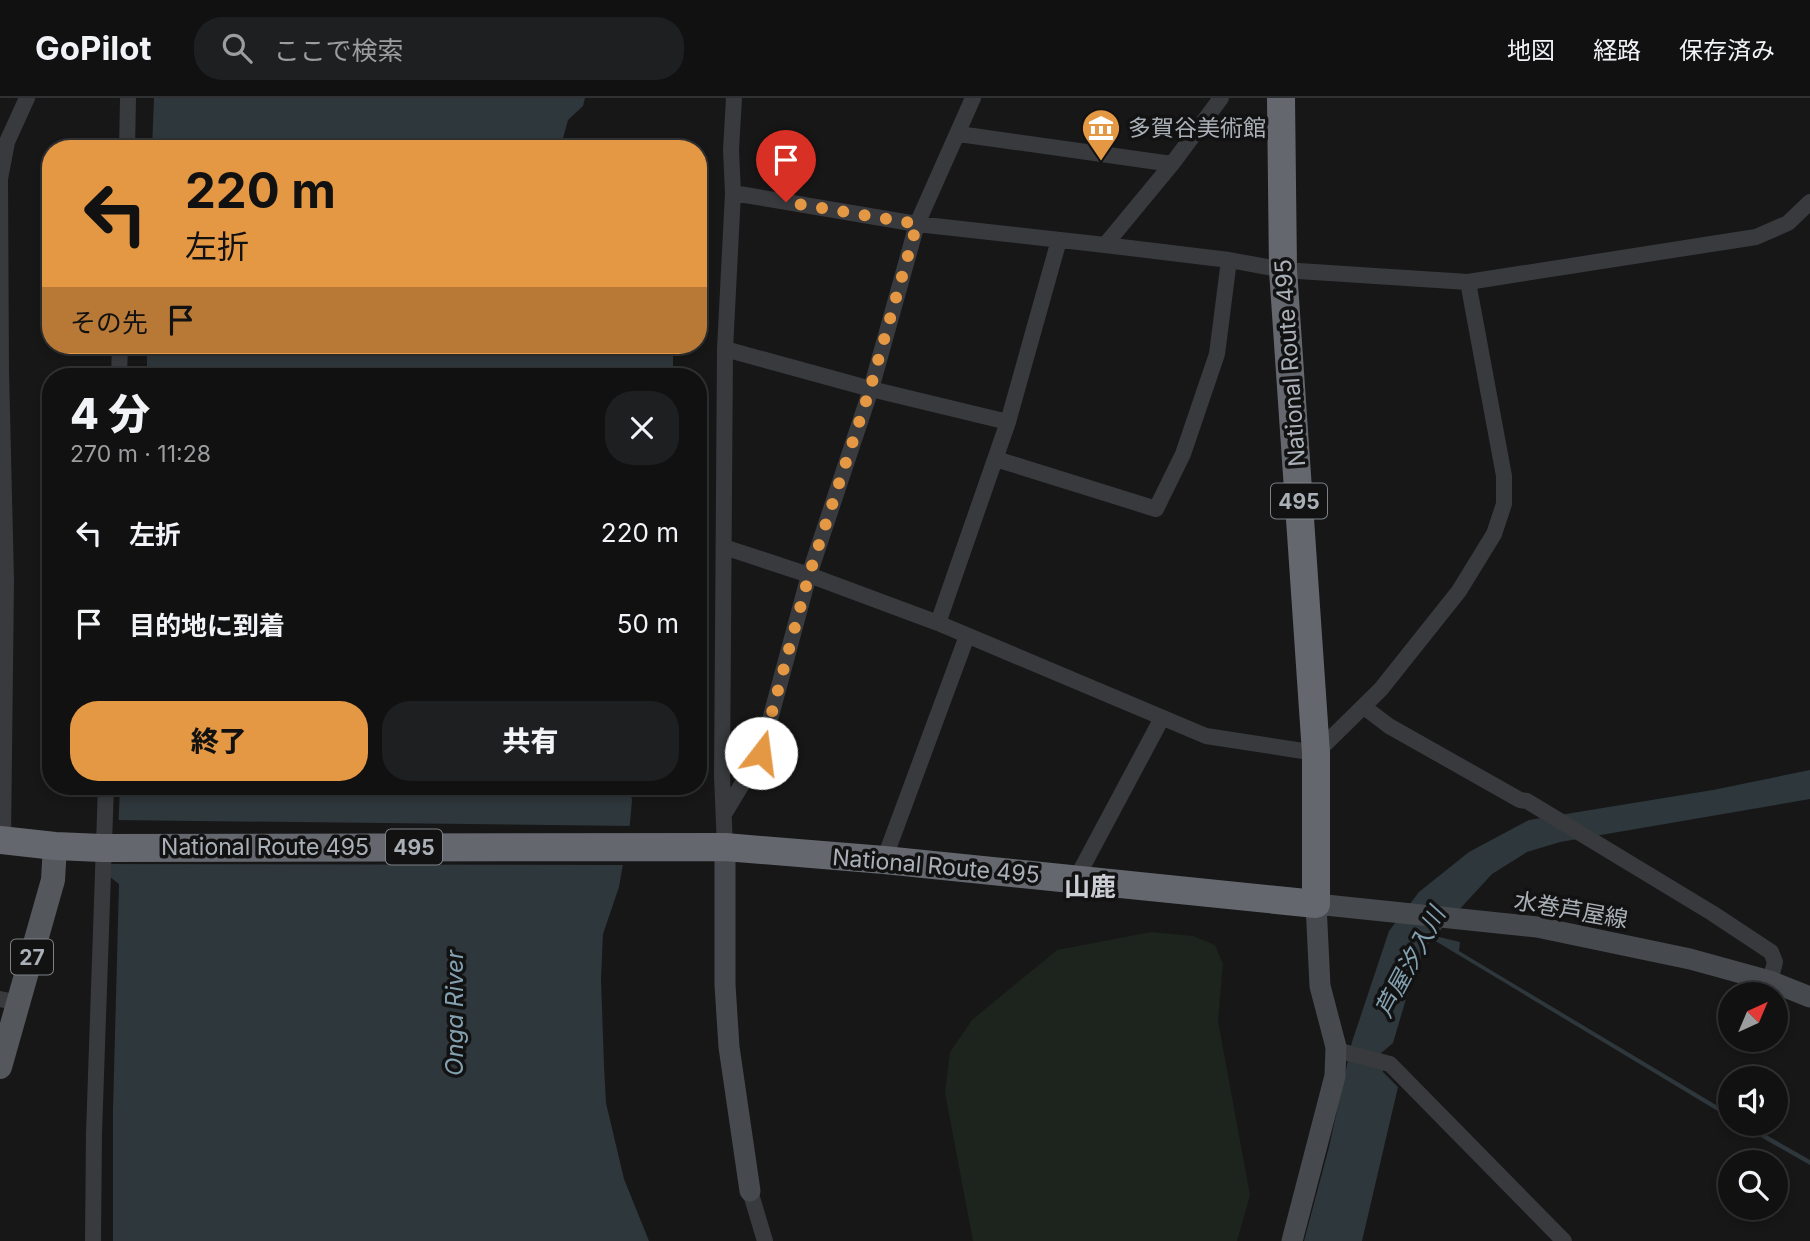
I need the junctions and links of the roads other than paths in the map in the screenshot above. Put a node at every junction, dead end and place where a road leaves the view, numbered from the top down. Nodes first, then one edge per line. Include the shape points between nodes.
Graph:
1 (26, 98) edge
2 (128, 98) edge
3 (734, 98) edge
4 (973, 98) edge
5 (1220, 98) edge
6 (1281, 98) edge
7 (959, 134) junction
8 (127, 140) edge
9 (1171, 164) junction
10 (0, 179) edge
11 (733, 193) junction
12 (1810, 202) edge
13 (917, 224) junction
14 (1059, 240) junction
15 (1105, 245) junction
16 (1229, 260) junction
17 (1283, 270) junction
18 (1468, 282) junction
19 (725, 349) junction
20 (1, 370) edge
21 (870, 389) junction
22 (1008, 422) junction
23 (996, 459) junction
24 (724, 547) junction
25 (809, 575) junction
26 (3, 580) edge
27 (938, 623) junction
28 (967, 636) junction
29 (1364, 707) junction
30 (2, 712) edge
31 (1162, 718) junction
32 (1316, 753) junction
33 (105, 795) edge
34 (723, 814) junction
35 (1, 840) edge
36 (55, 846) junction
37 (725, 847) junction
38 (102, 848) junction
39 (884, 860) junction
40 (1076, 879) junction
41 (1317, 904) junction
42 (1770, 981) junction
43 (1810, 997) edge
44 (10, 1001) edge
45 (1338, 1049) junction
46 (0, 1067) edge
47 (750, 1191) joint
48 (93, 1241) edge
49 (765, 1241) edge
50 (1292, 1241) edge
51 (1564, 1241) edge

1 - 10 street via 7,142
2 - 8 street
3 - 11 street
4 - 7 street
5 - 9 street
6 - 17 highway, National Route 495 / 495
7 - 9 street
7 - 13 street
9 - 15 street
10 - 20 street
11 - 13 street
11 - 19 street
12 - 18 street via 1788,223 1756,237
13 - 14 street
13 - 21 street
14 - 15 street
14 - 22 street
15 - 16 street
16 - 17 street
16 - 23 street via 1217,354 1183,454 1156,509
17 - 18 street
17 - 32 highway, National Route 495 / 495
18 - 29 street via 1504,476 1504,504 1494,534 1459,591
19 - 21 street
19 - 24 street
20 - 26 street
21 - 22 street
21 - 25 street
22 - 23 street
23 - 27 street
24 - 25 street
24 - 34 street
25 - 27 street
25 - 34 street via 761,753
26 - 30 street
27 - 28 street
28 - 31 street
28 - 39 street
29 - 32 street
29 - 42 street via 1389,726 1527,801 1770,952 1775,962
30 - 35 street
31 - 32 street via 1206,736
31 - 40 street
32 - 41 highway, National Route 495 / 495
33 - 38 street
34 - 37 street
35 - 36 highway, National Route 495 / 495
36 - 38 highway, National Route 495 / 495
36 - 44 main road, 27 via 53,880
37 - 38 highway, National Route 495 / 495
37 - 39 highway, National Route 495 / 495
37 - 47 street via 724,985
38 - 48 street
39 - 40 highway, National Route 495 / 495
40 - 41 highway, National Route 495 / 495
41 - 42 street, 水巻芦屋線 via 1537,927
41 - 45 street via 1320,986
42 - 43 street, 水巻芦屋線
44 - 46 main road, 27
45 - 50 street
45 - 51 street via 1390,1063
47 - 49 street

